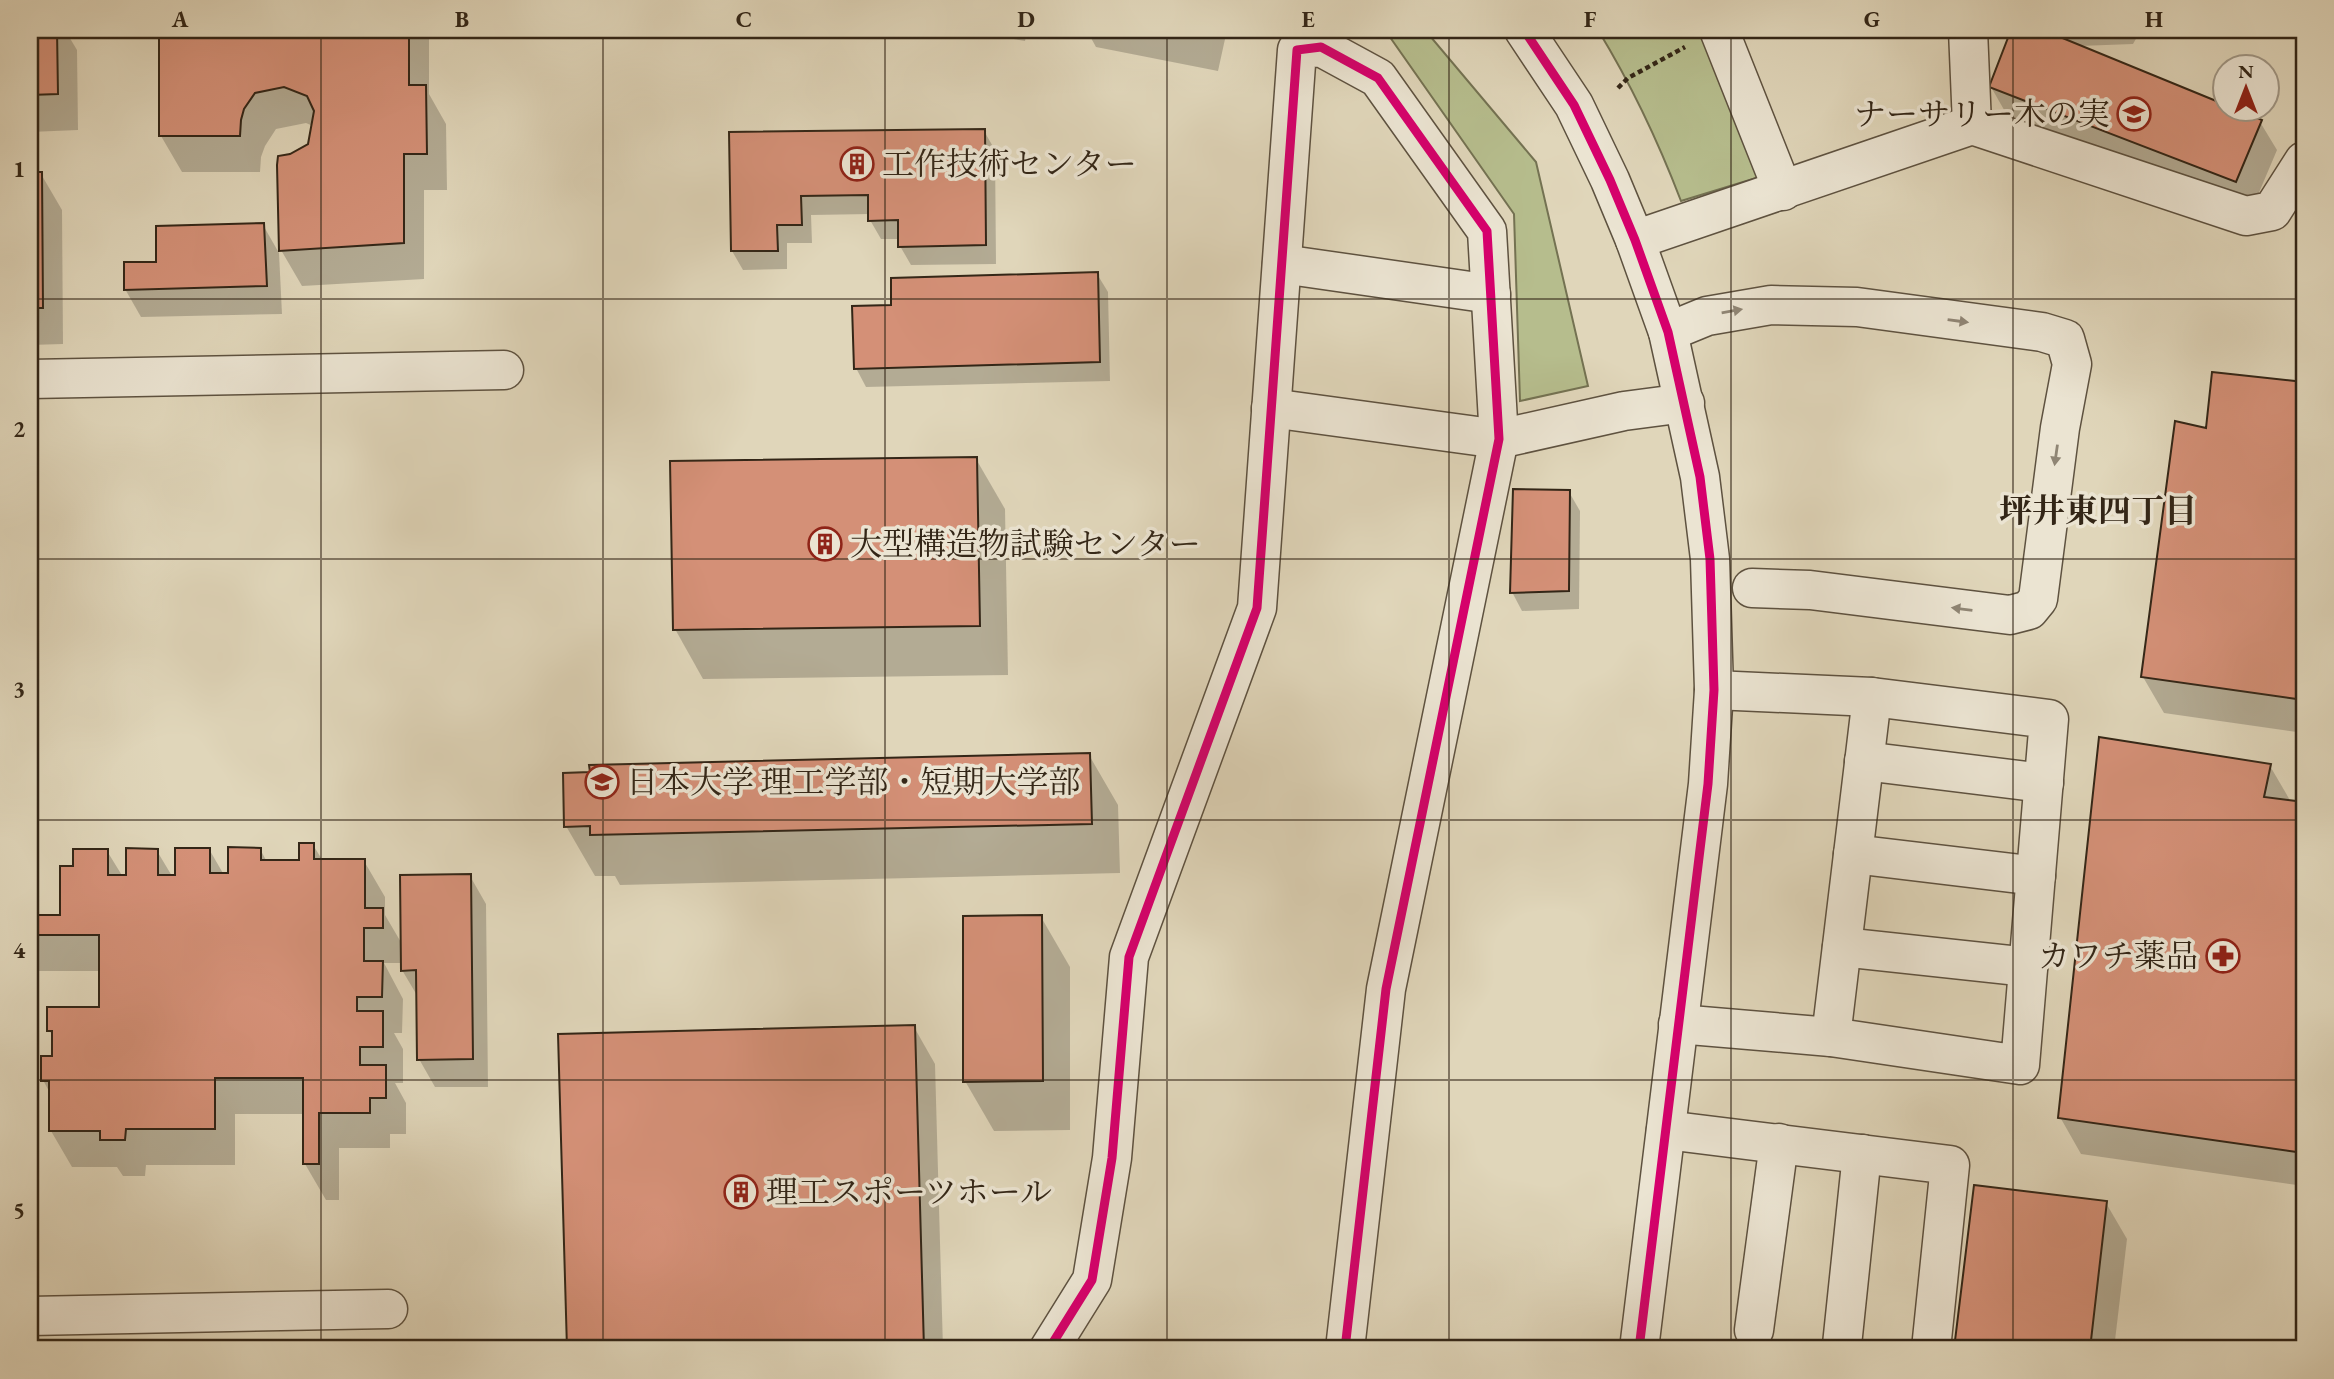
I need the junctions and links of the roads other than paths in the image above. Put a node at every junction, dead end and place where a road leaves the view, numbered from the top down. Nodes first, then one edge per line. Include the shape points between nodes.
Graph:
1 (1524, 30) edge
2 (1968, 30) edge
3 (1706, 36) edge
4 (1972, 125) junction
5 (2304, 161) edge
6 (1783, 191) junction
7 (1635, 240) junction
8 (1282, 264) junction
9 (1491, 294) junction
10 (1668, 332) junction
11 (504, 370) dead end
12 (30, 379) edge
13 (1685, 403) junction
14 (1271, 408) junction
15 (1499, 439) junction
16 (1752, 588) dead end
17 (1714, 690) junction
18 (1872, 697) junction
19 (1864, 761) junction
20 (2044, 783) junction
21 (1853, 854) junction
22 (2036, 876) junction
23 (1842, 947) junction
24 (2028, 967) junction
25 (1678, 1024) junction
26 (1831, 1037) junction
27 (1665, 1130) junction
28 (1779, 1143) junction
29 (1862, 1154) junction
30 (388, 1309) dead end
31 (30, 1316) edge
32 (1754, 1331) dead end
33 (1842, 1345) dead end
34 (1049, 1349) edge
35 (1345, 1349) edge
36 (1639, 1349) edge
37 (1931, 1349) edge

1 - 7 street via 1573,105
2 - 4 street
3 - 6 street
4 - 5 street via 2246,216 2272,211
4 - 6 street
6 - 7 street
7 - 10 street
8 - 9 street
8 - 9 street via 1297,50 1321,47 1378,78 1487,231
8 - 14 street
9 - 15 street
10 - 13 street
10 -> 16 street via 1707,316 1771,305 1857,307 2065,339 2072,364 2038,599 2029,610 2010,615 1810,590
11 - 12 street
13 - 15 street via 1625,411
13 - 17 street via 1710,559
14 - 15 street
14 - 34 street via 1257,608 1129,957 1112,1158 1093,1280
15 - 35 street via 1386,989
17 - 18 street
17 - 25 street via 1708,784
18 - 19 street
18 - 20 street via 2049,719
19 - 20 street
19 - 21 street
20 - 22 street
21 - 22 street
21 - 23 street
22 - 24 street
23 - 24 street
23 - 26 street
24 - 26 street via 2020,1065
25 - 26 street
25 - 27 street
27 - 28 street
27 - 36 street
28 - 29 street
28 - 32 street
29 - 33 street
29 - 37 street via 1950,1165
30 - 31 street

